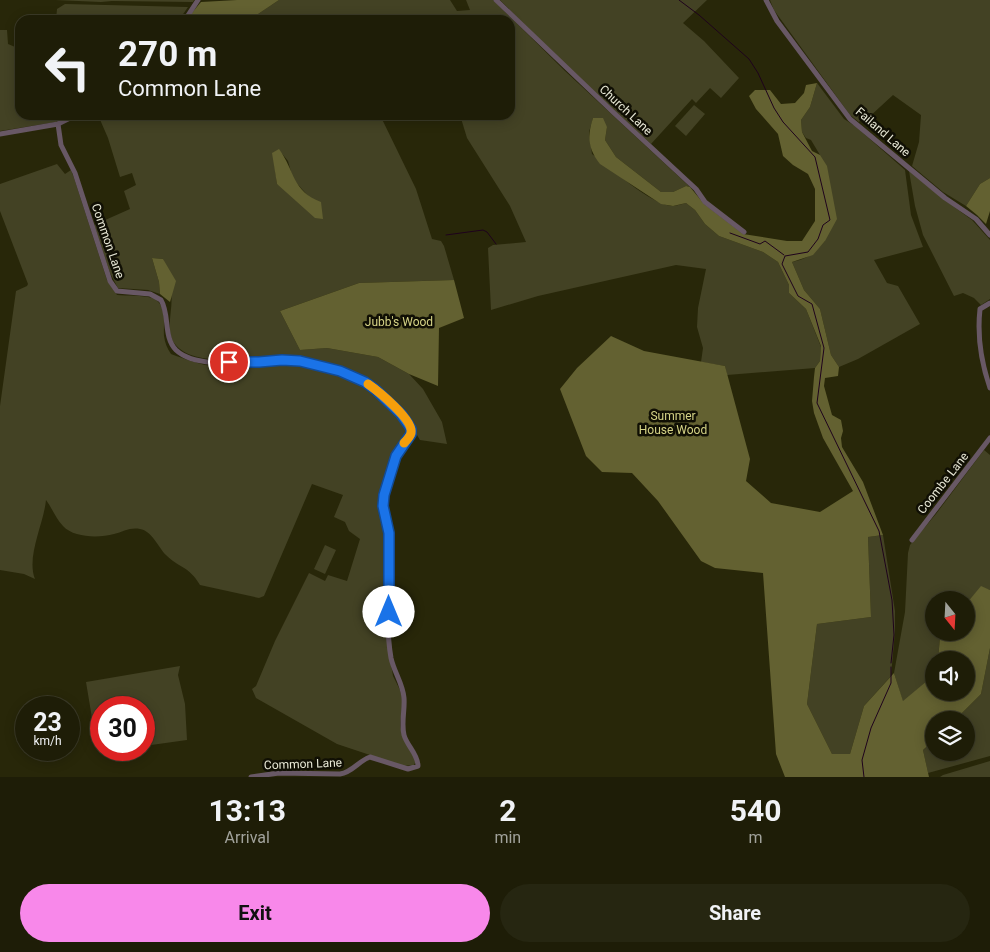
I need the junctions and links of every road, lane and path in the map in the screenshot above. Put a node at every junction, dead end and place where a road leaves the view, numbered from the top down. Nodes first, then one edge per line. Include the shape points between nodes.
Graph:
1 (198, 0) edge
2 (496, 0) edge
3 (766, 0) edge
4 (188, 15) edge
5 (512, 15) edge
6 (515, 18) edge
7 (66, 120) edge
8 (58, 124) junction
9 (0, 134) edge
10 (744, 232) dead end
11 (990, 235) edge
12 (990, 303) edge
13 (990, 388) edge
14 (990, 438) edge
15 (912, 540) dead end
16 (251, 777) edge

1 - 4 street
2 - 5 street, Church Lane
3 - 11 street, Failand Lane via 777,21 850,119 945,198 976,219
6 - 10 street, Church Lane via 692,185 705,202
7 - 8 street
8 - 9 street
8 - 16 street, Common Lane via 61,146 75,173 110,281 117,291 150,294 161,300 166,311 169,339 175,349 202,362 300,361 340,371 376,390 401,414 411,429 396,456 383,506 389,533 390,651 404,699 404,735 418,766 408,769 370,757 347,773 279,773
12 - 13 street via 980,309 978,330
14 - 15 street, Coombe Lane

